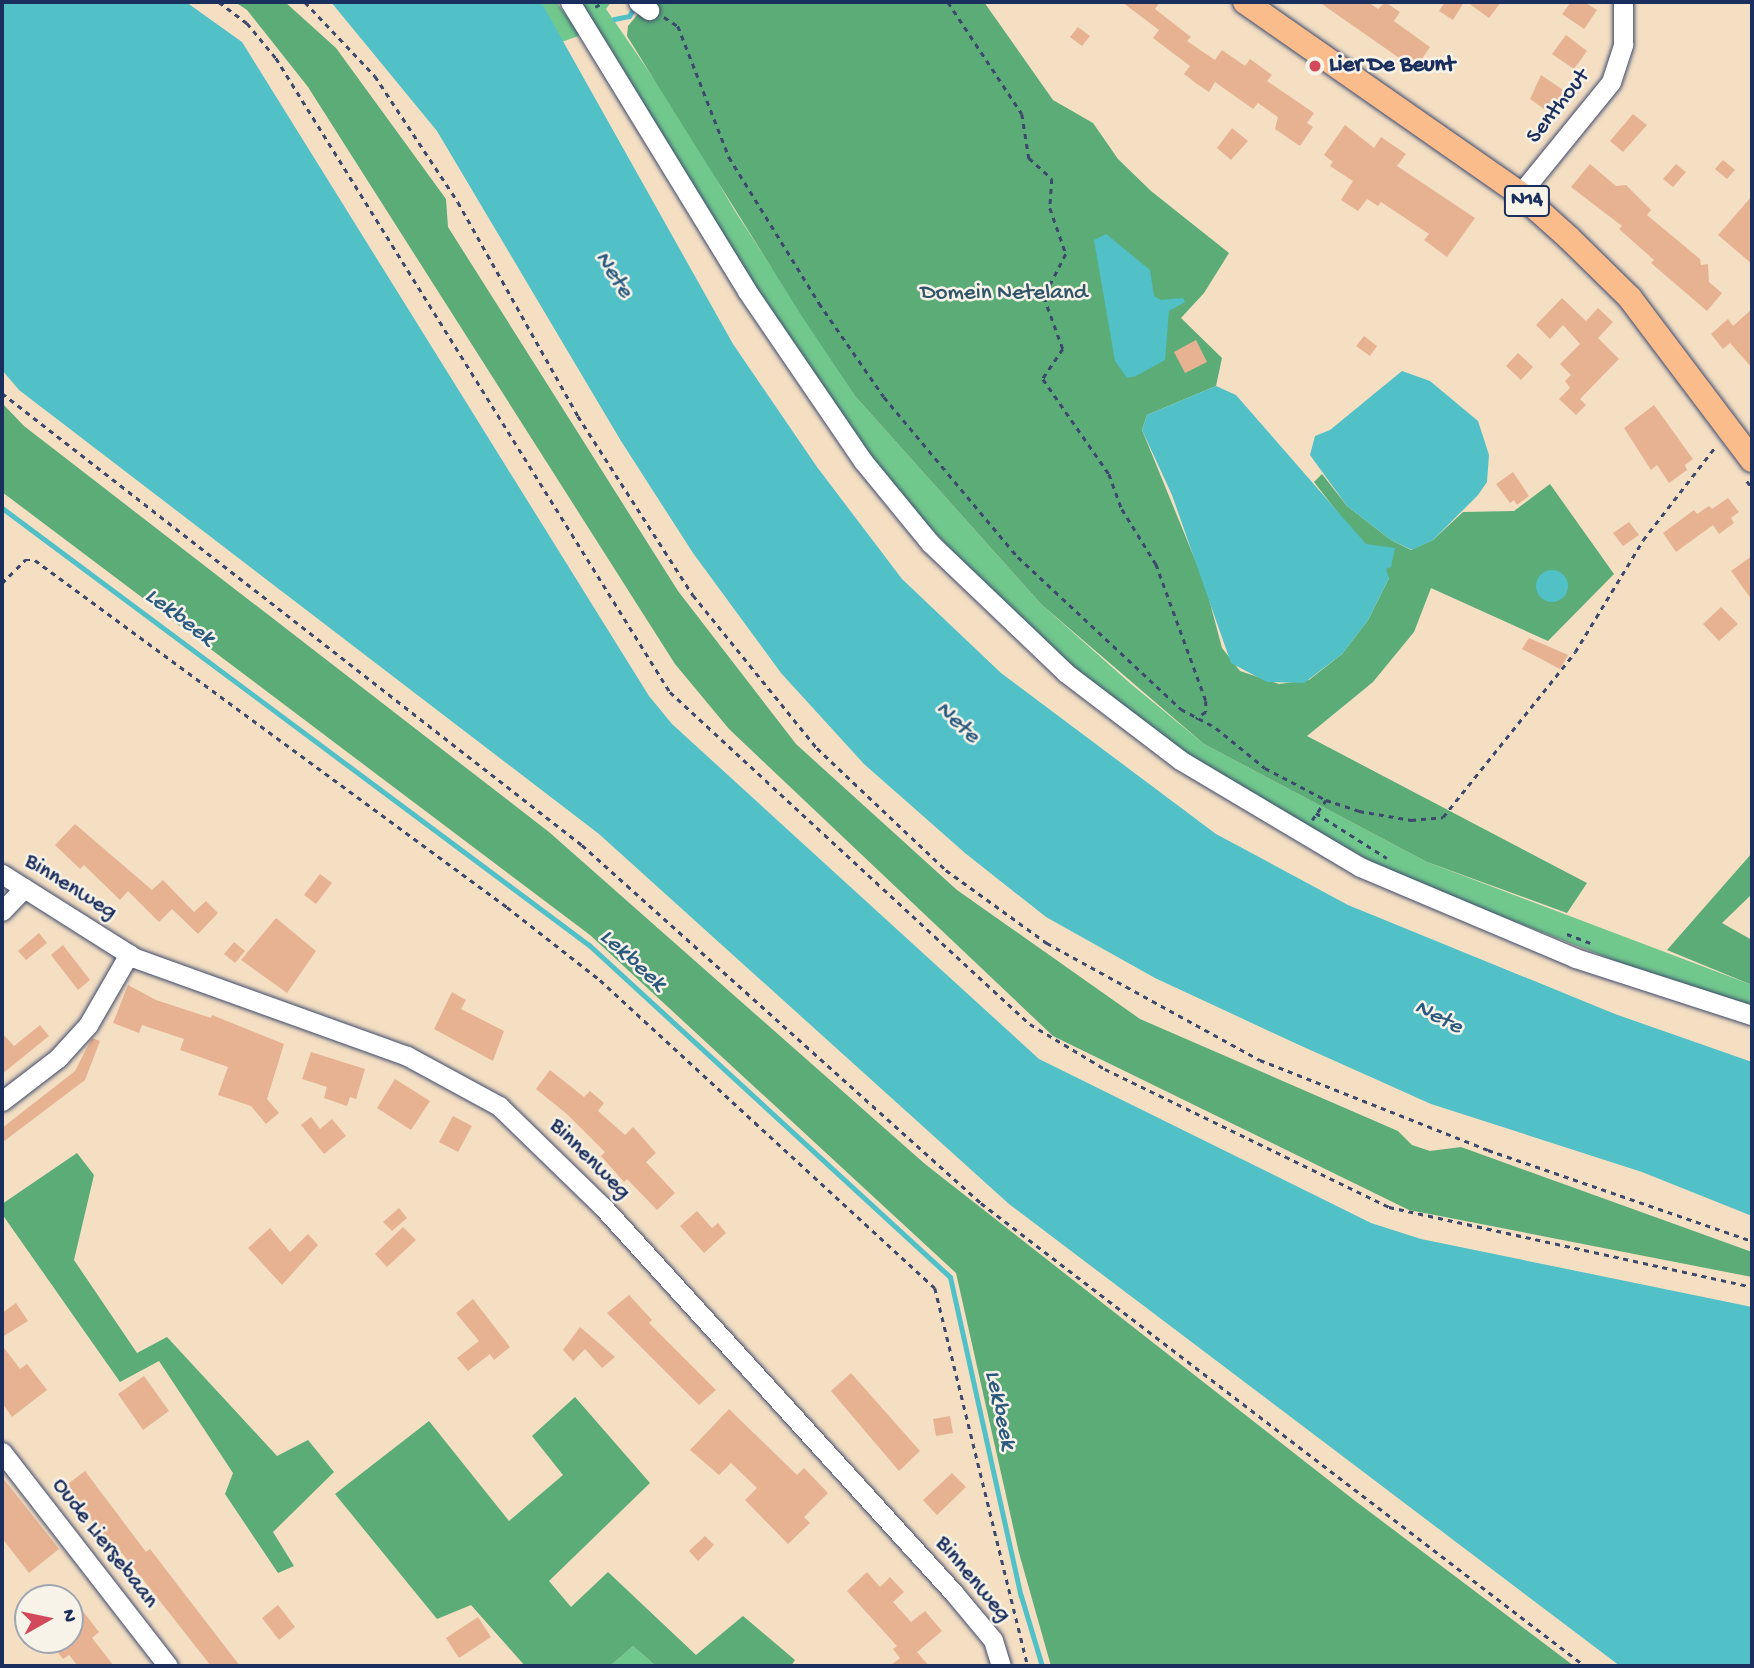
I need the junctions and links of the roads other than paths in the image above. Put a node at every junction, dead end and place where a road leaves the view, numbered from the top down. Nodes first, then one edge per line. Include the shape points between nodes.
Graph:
1 (570, 2) edge
2 (1245, 2) edge
3 (1623, 2) edge
4 (1520, 194) junction
5 (1749, 470) edge
6 (2, 874) edge
7 (24, 888) junction
8 (2, 911) edge
9 (129, 954) junction
10 (1752, 1015) edge
11 (2, 1101) edge
12 (2, 1452) edge
13 (168, 1666) edge
14 (1001, 1666) edge

1 - 10 street via 747,291 863,461 930,542 1066,673 1180,760 1360,867 1576,958
2 - 4 main road, N14
3 - 4 street, Senthout via 1623,44 1611,82
4 - 5 main road, N14 via 1630,298
6 - 7 street, Binnenweg
7 - 8 street
7 - 9 street, Binnenweg
9 - 11 street via 88,1025 58,1058
9 - 14 street, Binnenweg via 407,1056 499,1106 601,1206 953,1592 993,1640
12 - 13 street, Oude Liersebaan

